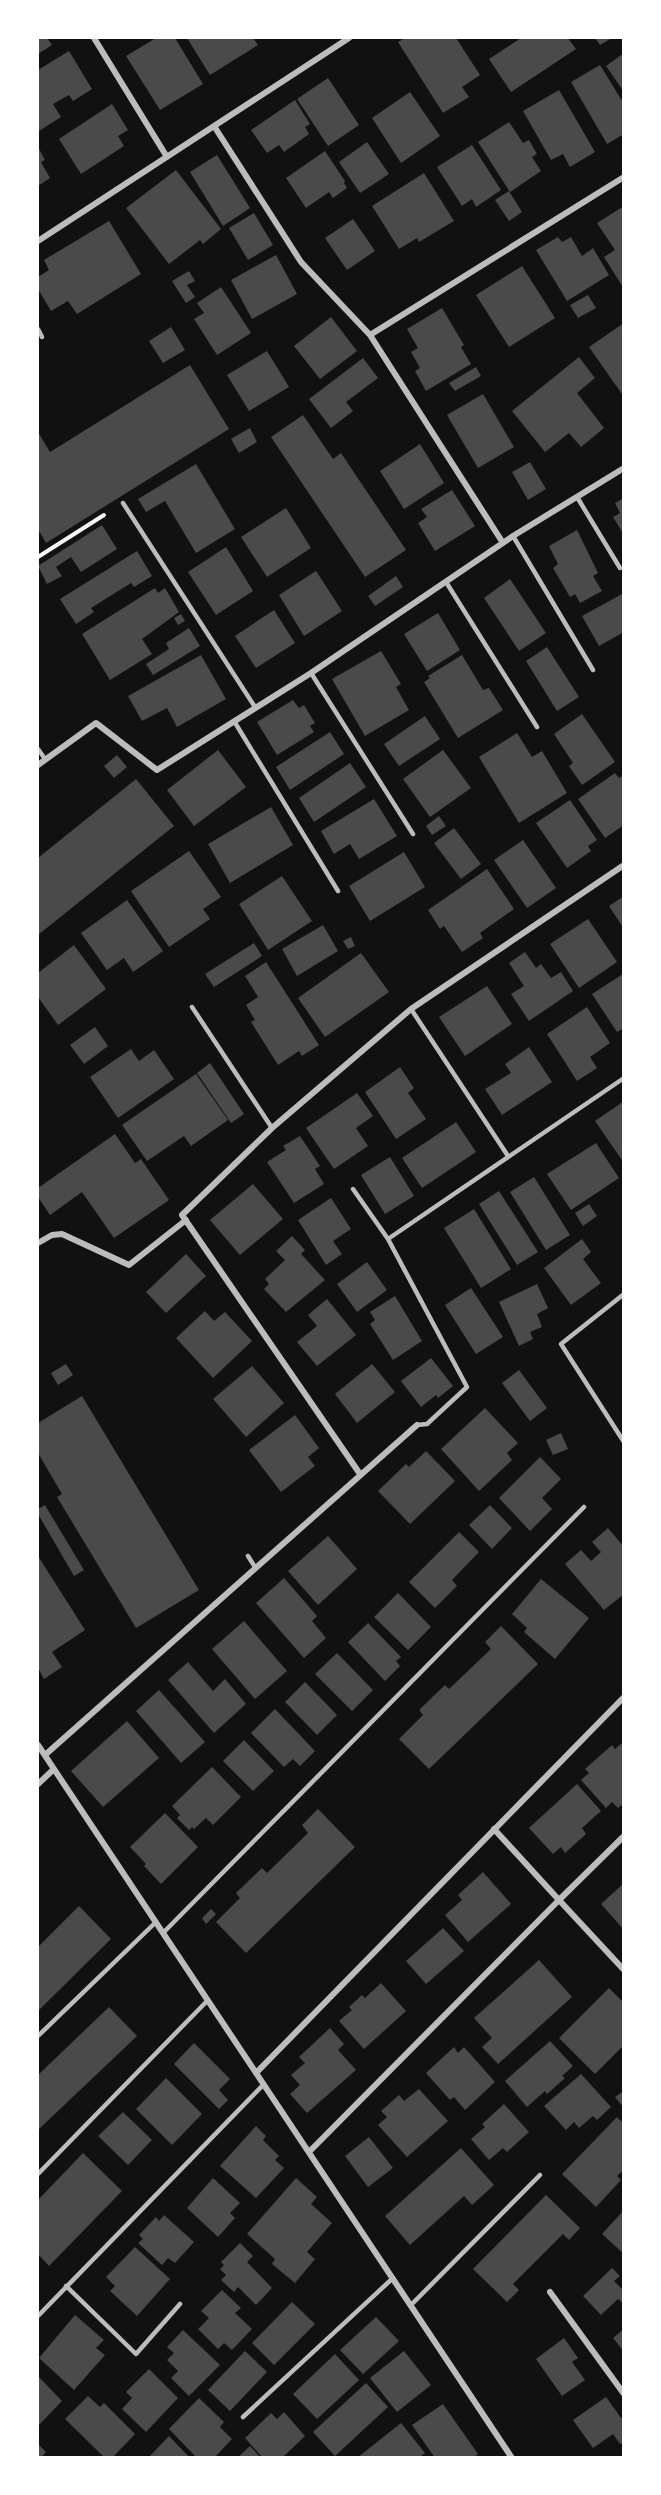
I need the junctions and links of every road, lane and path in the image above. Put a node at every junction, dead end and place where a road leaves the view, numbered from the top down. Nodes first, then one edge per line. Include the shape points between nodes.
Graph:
1 (94, 38) edge
2 (349, 38) edge
3 (214, 126) junction
4 (167, 157) junction
5 (624, 177) edge
6 (38, 242) edge
7 (38, 329) edge
8 (370, 336) junction
9 (42, 337) dead end
10 (624, 468) edge
11 (577, 497) junction
12 (123, 503) joint
13 (513, 536) junction
14 (503, 543) junction
15 (38, 557) edge
16 (620, 568) dead end
17 (446, 582) junction
18 (593, 670) dead end
19 (311, 673) junction
20 (255, 707) junction
21 (234, 721) junction
22 (537, 727) dead end
23 (38, 748) edge
24 (45, 759) junction
25 (38, 765) edge
26 (413, 834) dead end
27 (624, 865) edge
28 (338, 891) dead end
29 (192, 1007) dead end
30 (411, 1009) junction
31 (624, 1078) edge
32 (272, 1128) junction
33 (508, 1156) junction
34 (353, 1189) dead end
35 (186, 1220) junction
36 (388, 1239) junction
37 (38, 1243) edge
38 (624, 1294) edge
39 (417, 1425) joint
40 (624, 1442) edge
41 (360, 1474) junction
42 (584, 1507) dead end
43 (248, 1556) dead end
44 (255, 1567) junction
45 (624, 1697) edge
46 (38, 1745) edge
47 (45, 1755) junction
48 (54, 1769) junction
49 (38, 1784) edge
50 (494, 1829) junction
51 (624, 1836) edge
52 (559, 1900) junction
53 (156, 1922) junction
54 (164, 1933) junction
55 (624, 1970) edge
56 (208, 2000) junction
57 (38, 2036) edge
58 (256, 2073) junction
59 (264, 2084) junction
60 (309, 2152) junction
61 (38, 2174) edge
62 (540, 2175) dead end
63 (393, 2278) junction
64 (66, 2286) junction
65 (550, 2292) dead end
66 (180, 2304) dead end
67 (411, 2305) junction
68 (38, 2316) edge
69 (624, 2394) edge
70 (243, 2417) dead end
71 (512, 2457) edge

1 - 4 street
2 - 3 street
3 - 4 street
3 - 8 street via 301,261
4 - 6 street
5 - 8 street
7 - 9 lane
8 - 14 street
10 - 11 street
11 - 13 street
11 - 16 lane
12 - 15 path
12 - 20 lane
13 - 14 street
13 - 18 lane
14 - 17 street
17 - 19 street
17 - 22 lane
19 - 20 street
19 - 26 lane
20 - 21 street
21 - 24 street via 157,770 96,723
21 - 28 lane
23 - 24 lane
24 - 25 street
27 - 30 street
29 - 32 lane
30 - 32 street
30 - 33 lane
31 - 33 lane
32 - 35 street via 182,1215
33 - 36 lane
34 - 36 lane
35 - 37 street via 129,1265 62,1233
35 - 41 street
36 - 39 lane via 467,1387 427,1424
38 - 40 lane via 561,1344
39 - 41 street
41 - 44 street
42 - 54 lane
43 - 44 lane
44 - 47 street
45 - 50 street
46 - 47 street
47 - 48 street
48 - 49 street
48 - 53 street
50 - 52 street
50 - 58 street
51 - 52 street
52 - 55 street
52 - 60 street
53 - 54 street
53 - 57 lane
54 - 56 street
56 - 58 street
56 - 61 lane
58 - 59 street
59 - 60 street
59 - 64 lane
60 - 63 street
62 - 67 lane
63 - 67 street
63 - 70 lane
64 - 66 lane via 136,2354
64 - 68 lane
65 - 69 street
67 - 71 street

